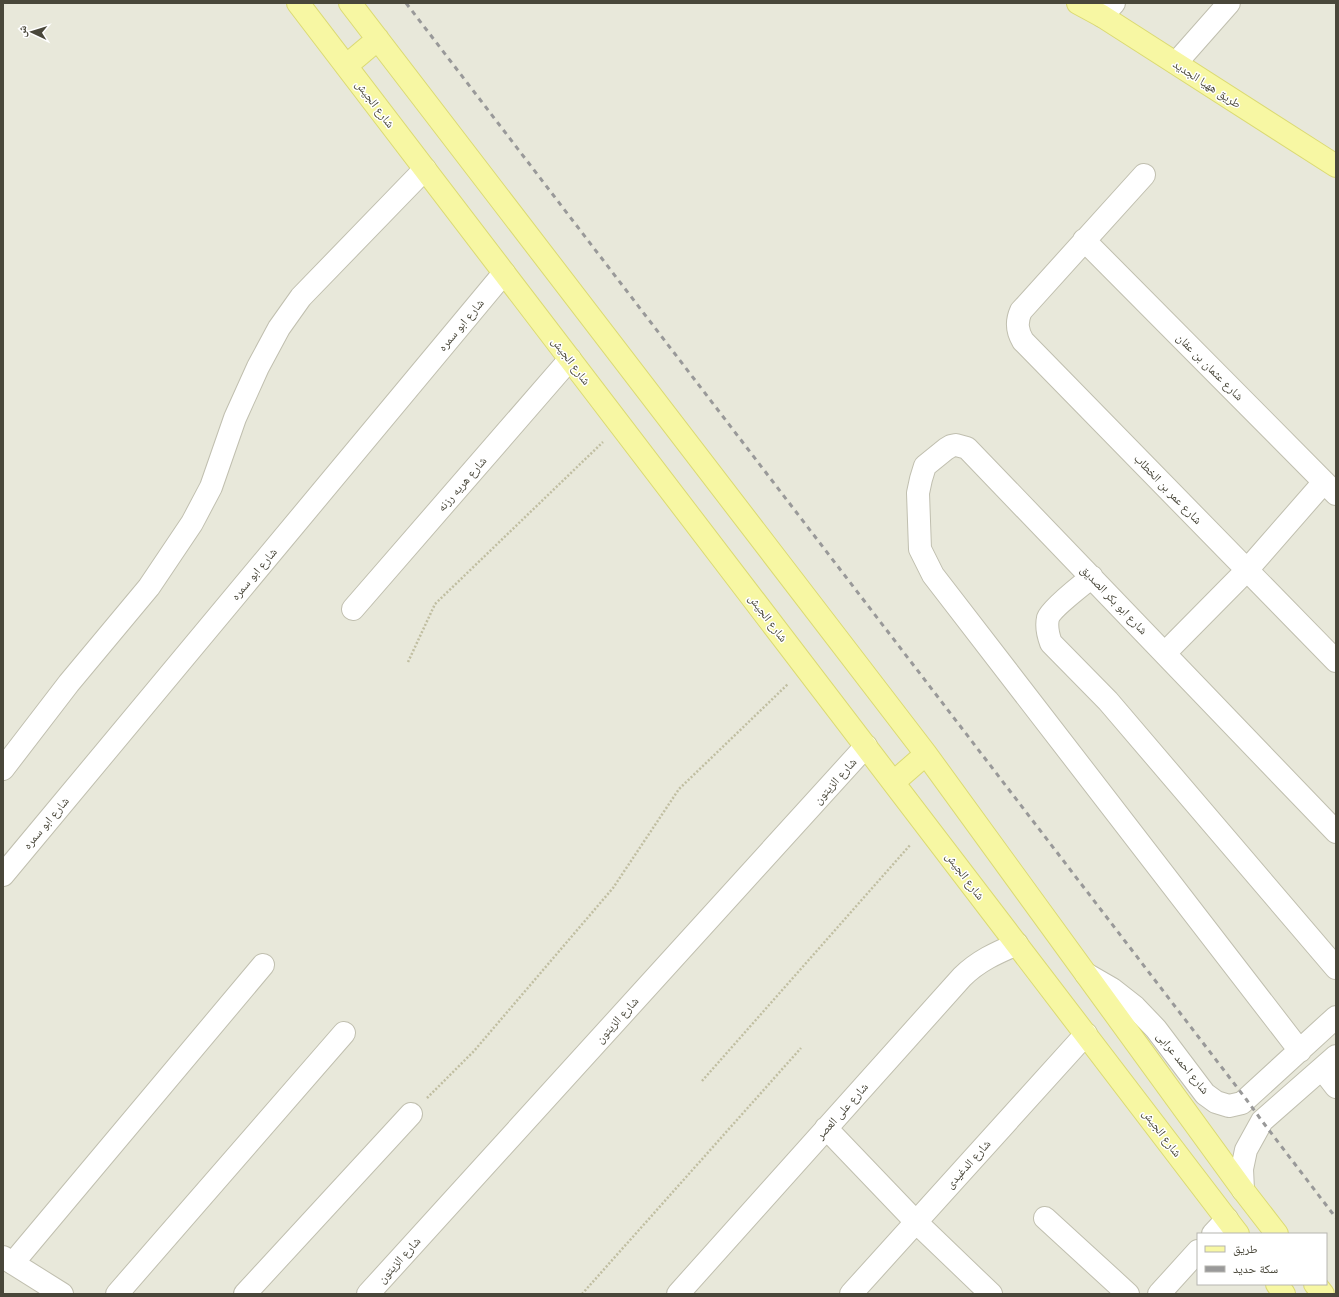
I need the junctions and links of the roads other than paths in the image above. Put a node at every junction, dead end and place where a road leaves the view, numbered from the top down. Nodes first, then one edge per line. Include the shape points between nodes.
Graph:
1 (298, 3) edge
2 (350, 3) edge
3 (1078, 3) edge
4 (1229, 3) edge
5 (1108, 10) edge
6 (378, 39) junction
7 (1176, 63) junction
8 (346, 66) junction
9 (1336, 166) edge
10 (425, 169) junction
11 (1144, 175) dead end
12 (1084, 240) junction
13 (504, 273) junction
14 (570, 359) junction
15 (1330, 488) edge
16 (1247, 570) junction
17 (1092, 577) junction
18 (353, 609) dead end
19 (1165, 653) junction
20 (1336, 661) edge
21 (866, 746) junction
22 (926, 754) junction
23 (3, 769) edge
24 (894, 782) junction
25 (1336, 832) edge
26 (3, 875) edge
27 (1017, 944) junction
28 (263, 966) dead end
29 (1336, 968) edge
30 (1086, 974) junction
31 (1336, 1017) edge
32 (344, 1033) dead end
33 (1086, 1034) junction
34 (1300, 1051) junction
35 (1329, 1063) edge
36 (1336, 1087) edge
37 (411, 1114) road end
38 (826, 1128) junction
39 (1243, 1190) junction
40 (1045, 1218) dead end
41 (916, 1222) junction
42 (1226, 1229) edge
43 (1276, 1233) edge
44 (1197, 1252) edge
45 (8, 1260) edge
46 (1278, 1285) edge
47 (1316, 1285) edge
48 (62, 1294) edge
49 (116, 1294) edge
50 (245, 1294) edge
51 (368, 1294) edge
52 (678, 1294) edge
53 (851, 1294) edge
54 (992, 1294) edge
55 (1128, 1294) edge
56 (1160, 1294) edge
57 (1284, 1294) edge
58 (1323, 1294) edge

1 - 8 main road, شارع الجيش
2 - 6 main road
3 - 5 main road, طريق ههيا الجديد
4 - 7 street
5 - 7 main road, طريق ههيا الجديد
6 - 8 main road
6 - 22 main road
7 - 9 main road, طريق ههيا الجديد
8 - 10 main road, شارع الجيش
10 - 13 main road, شارع الجيش
10 - 23 street via 296,303 258,367 235,418 211,487 192,523 149,587 69,683
11 - 12 street
12 - 15 street, شارع عثمان بن عفان
12 - 16 street, شارع عمر بن الخطاب via 1021,310 1017,323 1023,341
13 - 14 main road, شارع الجيش
13 - 26 street, شارع ابو سمره
14 - 18 street, شارع هريه رزنه
14 - 21 main road, شارع الجيش
15 - 16 street
16 - 19 street
16 - 20 street, شارع عمر بن الخطاب
17 - 19 street, شارع ابو بكر الصديق
17 - 29 street via 1048,617 1050,643 1108,701
17 - 34 street, شارع ابو بكر الصديق via 967,448 962,445 951,446 925,466 918,493 918,525 920,548 933,575
19 - 25 street, شارع ابو بكر الصديق
21 - 24 main road, شارع الجيش
21 - 51 street, شارع الزيتون
22 - 24 main road
22 - 30 main road
24 - 27 main road, شارع الجيش
27 - 33 main road, شارع الجيش
27 - 38 street, شارع على العصر via 973,966
28 - 45 street
30 - 34 street, شارع احمد عرابى via 1112,989 1135,1007 1156,1029 1205,1094 1216,1102 1229,1106 1242,1103
30 - 39 main road
31 - 34 street, شارع احمد عرابى
32 - 49 street
33 - 41 street, شارع الدغيدى
33 - 42 main road, شارع الجيش
35 - 36 street
35 - 39 street via 1262,1121 1246,1150 1242,1169
37 - 50 street
38 - 41 street
38 - 52 street, شارع على العصر
39 - 43 main road
40 - 55 street
41 - 53 street, شارع الدغيدى
41 - 54 street
44 - 56 street
45 - 48 street
46 - 57 main road
47 - 58 main road

